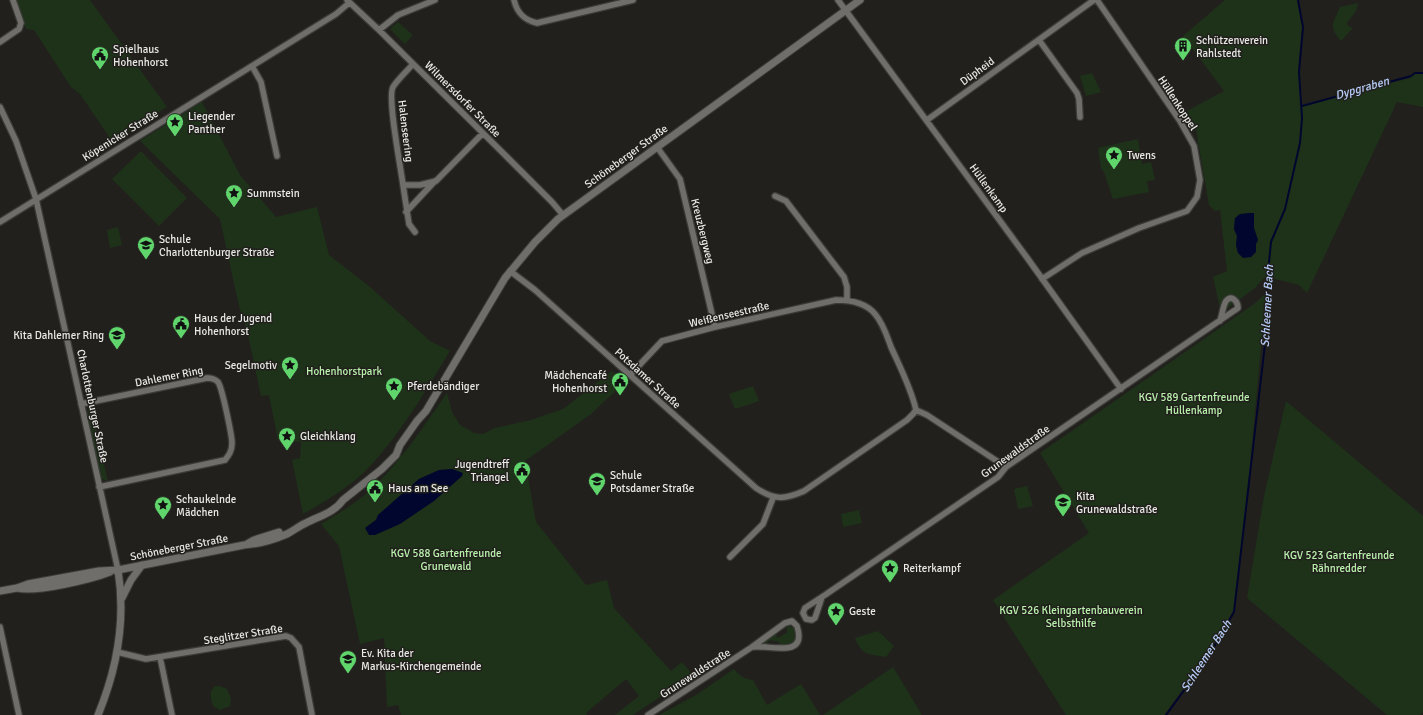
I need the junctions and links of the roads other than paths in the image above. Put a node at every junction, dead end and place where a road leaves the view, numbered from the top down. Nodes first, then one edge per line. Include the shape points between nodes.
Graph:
1 (13, 0) edge
2 (435, 0) edge
3 (514, 0) edge
4 (633, 0) edge
5 (838, 0) edge
6 (860, 0) edge
7 (1094, 0) edge
8 (1097, 0) edge
9 (348, 1) edge
10 (846, 10) junction
11 (379, 30) junction
12 (1039, 40) junction
13 (0, 42) edge
14 (413, 64) junction
15 (252, 66) junction
16 (0, 107) edge
17 (1080, 117) dead end
18 (927, 120) junction
19 (483, 133) junction
20 (657, 147) junction
21 (277, 156) dead end
22 (436, 181) junction
23 (403, 186) junction
24 (775, 196) dead end
25 (36, 199) junction
26 (406, 212) junction
27 (562, 215) junction
28 (0, 222) edge
29 (414, 232) dead end
30 (510, 271) junction
31 (1042, 279) junction
32 (848, 300) junction
33 (1220, 321) dead end
34 (715, 327) junction
35 (630, 375) junction
36 (1121, 389) junction
37 (81, 404) junction
38 (916, 410) junction
39 (1006, 467) junction
40 (99, 487) junction
41 (774, 498) junction
42 (730, 557) dead end
43 (142, 565) junction
44 (118, 570) junction
45 (0, 591) edge
46 (822, 597) dead end
47 (122, 598) junction
48 (0, 627) edge
49 (2, 646) edge
50 (752, 647) junction
51 (117, 652) junction
52 (160, 657) junction
53 (20, 715) edge
54 (98, 715) edge
55 (172, 715) edge
56 (312, 715) edge
57 (648, 715) edge

1 - 13 street via 21,23 20,29
2 - 11 street via 398,14
3 - 4 street via 516,9 527,20 537,23
5 - 10 street, Hüllenkamp
6 - 10 street, Schöneberger Straße
7 - 12 street, Düpheid
8 - 31 street, Hüllenkoppel via 1194,146 1200,180 1198,197 1187,211 1139,228 1082,253
9 - 11 street, Wilmersdorfer Straße
9 - 15 street, Köpenicker Straße via 336,14
10 - 18 street, Hüllenkamp
10 - 20 street, Schöneberger Straße
11 - 14 street, Wilmersdorfer Straße
12 - 17 street via 1076,93
12 - 18 street, Düpheid
14 - 19 street, Wilmersdorfer Straße
14 - 23 street, Halenseering via 392,88 391,96
15 - 21 street via 261,82
15 - 25 street, Köpenicker Straße
16 - 25 street, Charlottenburger Straße via 16,141
18 - 31 street, Hüllenkamp
19 - 22 street
19 - 27 street, Wilmersdorfer Straße
20 - 27 street, Schöneberger Straße
20 - 34 street, Kreuzbergweg via 680,179
22 - 23 street
22 - 26 street
23 - 26 street, Halenseering
24 - 32 street via 786,201 844,276
25 - 28 street, Köpenicker Straße
25 - 37 street, Charlottenburger Straße
26 - 29 street, Halenseering
27 - 30 street, Schöneberger Straße
30 - 35 street, Potsdamer Straße via 535,290
30 - 43 street, Schöneberger Straße via 426,412 373,475 343,500 320,512 310,521 244,545
31 - 36 street, Hüllenkamp
32 - 34 street, Weißenseestraße via 836,300
32 - 38 street, Weißenseestraße via 868,308 875,314 911,393
33 - 36 street, Grunewaldstraße
34 - 35 street, Weißenseestraße via 662,341
35 - 41 street, Potsdamer Straße via 756,488
36 - 39 street, Grunewaldstraße
37 - 40 street, Charlottenburger Straße
37 - 40 street, Dahlemer Ring via 207,378 219,383 225,408 232,442 230,454 225,460
38 - 39 street
38 - 41 street via 907,420 804,491 786,498
39 - 46 street, Grunewaldstraße via 998,477
40 - 44 street, Charlottenburger Straße
41 - 42 street via 763,524
43 - 44 street, Schöneberger Straße
43 - 47 street
44 - 45 street, Schöneberger Straße via 65,583
44 - 47 street, Charlottenburger Straße
47 - 51 street, Charlottenburger Straße
48 - 49 street
49 - 53 street
50 - 50 street, Grunewaldstraße via 789,648 799,638 797,626 792,622 785,623
50 - 57 street, Grunewaldstraße
51 - 52 street, Steglitzer Straße via 146,659
51 - 54 street, Charlottenburger Straße
52 - 55 street
52 - 56 street, Steglitzer Straße via 286,636 299,647

